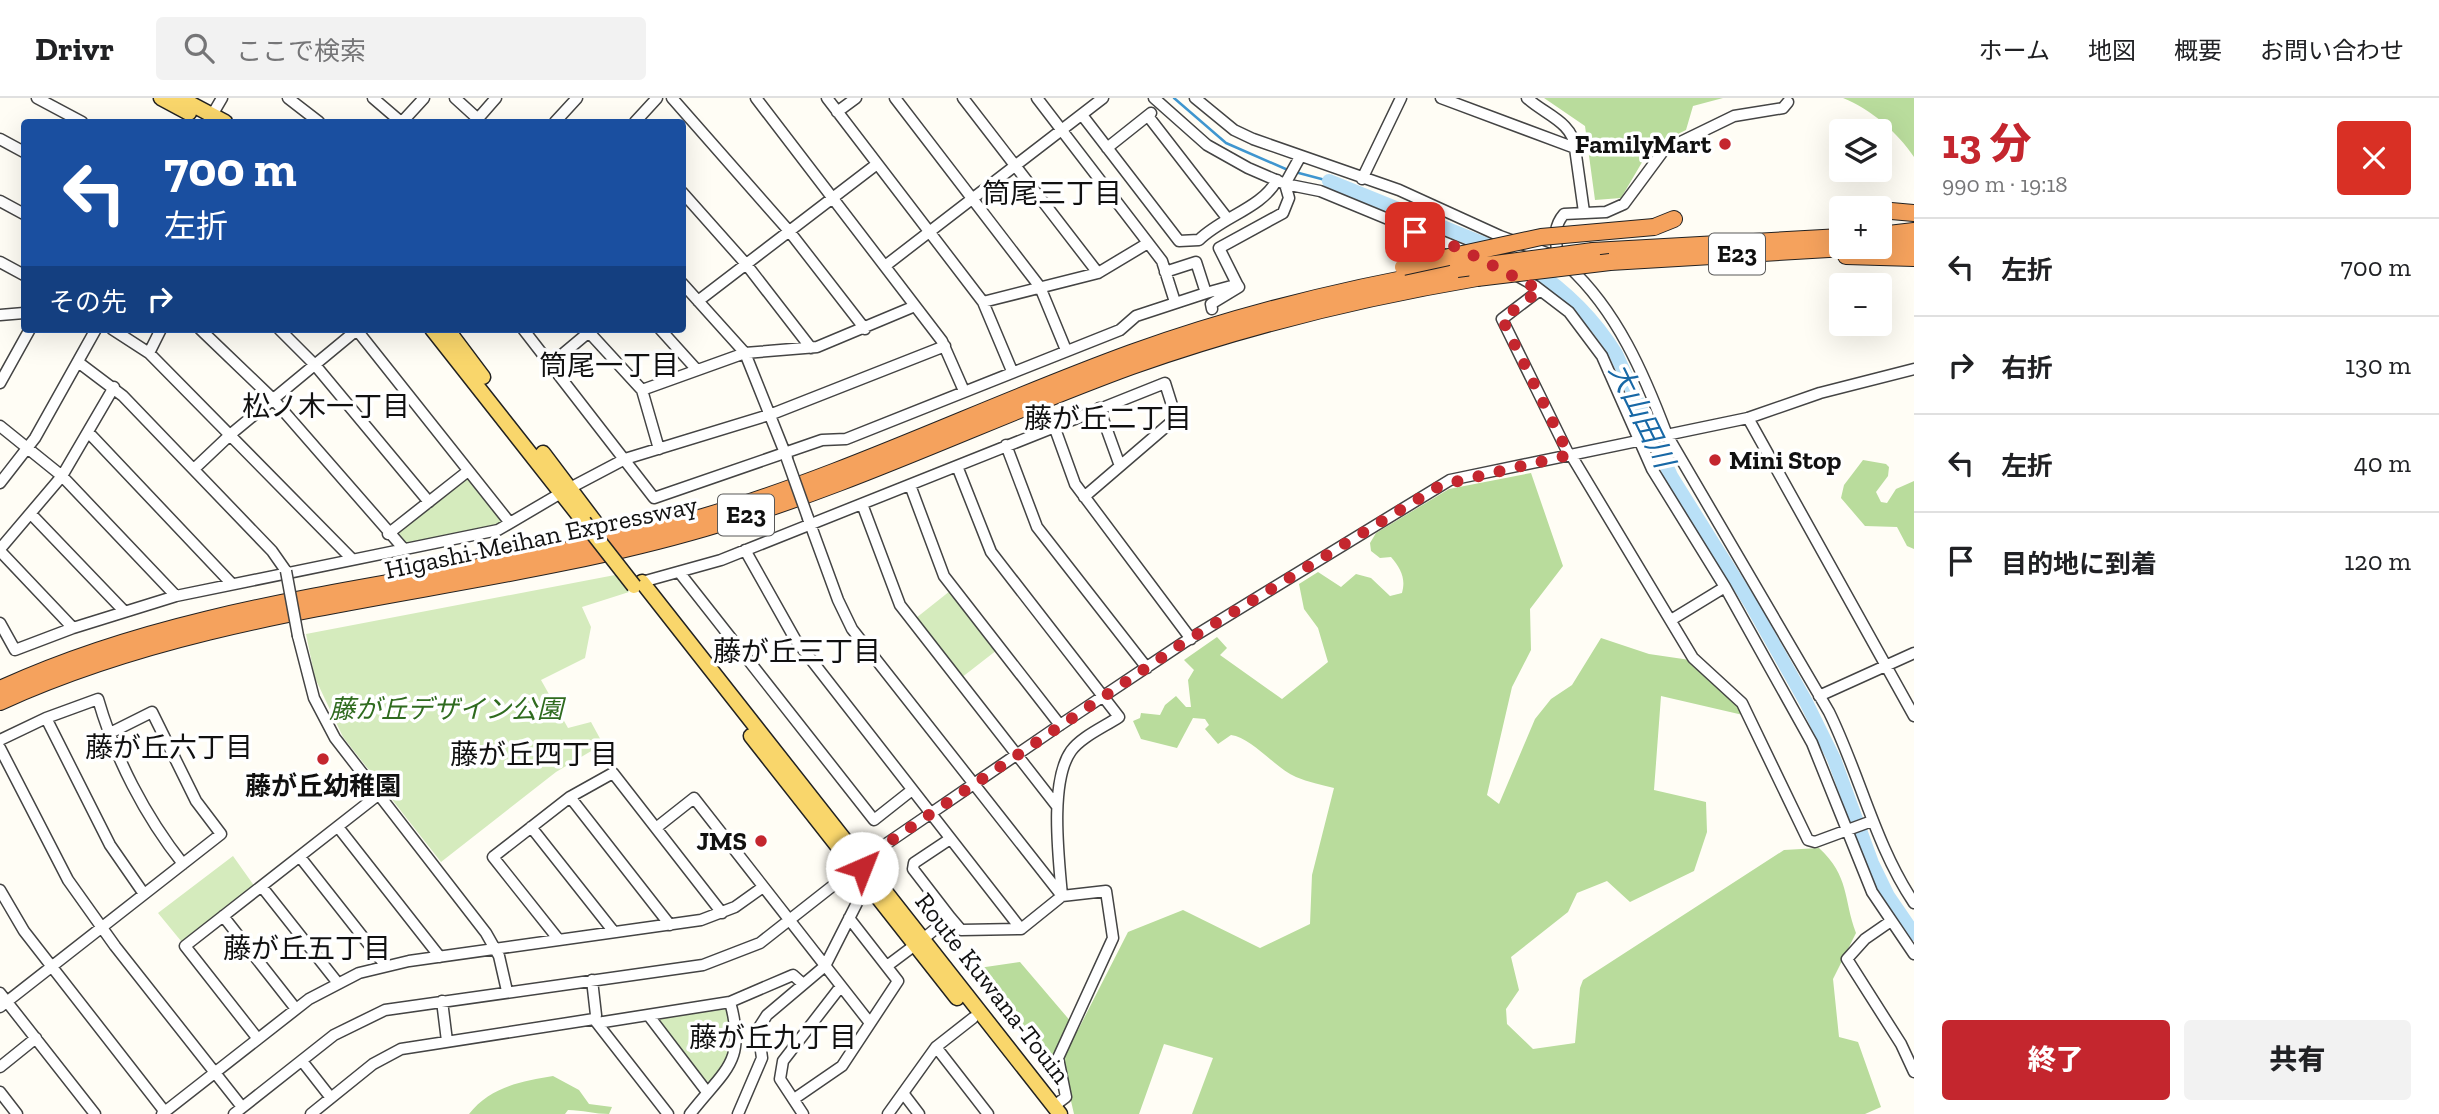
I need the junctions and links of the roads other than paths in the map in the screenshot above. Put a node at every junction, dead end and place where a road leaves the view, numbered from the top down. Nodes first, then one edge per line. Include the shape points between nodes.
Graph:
1 (37, 98) edge
2 (161, 98) edge
3 (180, 98) edge
4 (222, 98) edge
5 (288, 98) edge
6 (373, 98) edge
7 (424, 98) edge
8 (455, 98) edge
9 (496, 98) edge
10 (577, 98) edge
11 (657, 98) edge
12 (673, 98) edge
13 (756, 98) edge
14 (827, 98) edge
15 (856, 98) edge
16 (895, 98) edge
17 (963, 98) edge
18 (1037, 98) edge
19 (1103, 98) edge
20 (1195, 98) edge
21 (1401, 98) edge
22 (1441, 98) edge
23 (1527, 98) edge
24 (1158, 102) edge
25 (1788, 102) dead end
26 (838, 112) junction
27 (1082, 115) junction
28 (1148, 116) junction
29 (76, 119) edge
30 (208, 119) edge
31 (210, 119) edge
32 (214, 119) edge
33 (315, 119) edge
34 (398, 119) edge
35 (404, 119) edge
36 (475, 119) edge
37 (479, 119) edge
38 (558, 119) edge
39 (638, 119) edge
40 (1062, 131) junction
41 (0, 139) edge
42 (1107, 148) junction
43 (1575, 148) junction
44 (21, 150) edge
45 (1300, 157) junction
46 (877, 164) junction
47 (1015, 165) junction
48 (1362, 178) junction
49 (1281, 182) junction
50 (686, 196) edge
51 (832, 198) junction
52 (972, 198) junction
53 (0, 201) edge
54 (1892, 211) edge
55 (1584, 212) junction
56 (21, 213) edge
57 (1914, 213) edge
58 (1227, 218) junction
59 (1674, 219) dead end
60 (789, 231) junction
61 (929, 231) junction
62 (1914, 231) edge
63 (1892, 234) edge
64 (1829, 238) edge
65 (1914, 242) edge
66 (1148, 243) junction
67 (1892, 245) edge
68 (1829, 249) edge
69 (1789, 252) junction
70 (1558, 257) junction
71 (1914, 258) edge
72 (0, 262) edge
73 (746, 264) junction
74 (885, 266) junction
75 (1165, 272) junction
76 (21, 273) edge
77 (1098, 273) junction
78 (1237, 284) junction
79 (1040, 287) junction
80 (686, 288) edge
81 (1540, 290) junction
82 (1206, 293) junction
83 (1309, 299) junction
84 (698, 301) junction
85 (983, 302) junction
86 (1175, 302) junction
87 (915, 306) junction
88 (1212, 309) dead end
89 (21, 313) edge
90 (0, 315) edge
91 (865, 329) junction
92 (27, 333) edge
93 (94, 333) edge
94 (119, 333) edge
95 (159, 333) edge
96 (204, 333) edge
97 (283, 333) edge
98 (352, 333) edge
99 (360, 333) edge
100 (435, 333) edge
101 (450, 333) edge
102 (526, 333) edge
103 (585, 333) edge
104 (591, 333) edge
105 (664, 333) edge
106 (945, 346) junction
107 (811, 348) junction
108 (1066, 350) junction
109 (149, 353) junction
110 (745, 353) junction
111 (78, 362) junction
112 (552, 363) junction
113 (315, 365) junction
114 (3, 369) edge
115 (1914, 369) edge
116 (697, 370) junction
117 (1012, 371) junction
118 (0, 383) edge
119 (114, 387) junction
120 (642, 390) junction
121 (964, 391) junction
122 (273, 399) junction
123 (1099, 408) junction
124 (772, 414) junction
125 (1748, 418) junction
126 (0, 426) edge
127 (1054, 426) junction
128 (89, 433) junction
129 (231, 434) junction
130 (1666, 436) junction
131 (1642, 441) junction
132 (1006, 445) junction
133 (28, 449) junction
134 (659, 449) junction
135 (1570, 455) junction
136 (786, 456) junction
137 (625, 459) junction
138 (957, 466) junction
139 (1120, 466) junction
140 (194, 469) junction
141 (468, 471) junction
142 (62, 476) junction
143 (0, 482) edge
144 (910, 485) junction
145 (566, 491) junction
146 (1084, 497) junction
147 (429, 502) junction
148 (862, 504) junction
149 (31, 514) junction
150 (809, 521) junction
151 (510, 523) junction
152 (388, 534) junction
153 (403, 548) junction
154 (0, 550) edge
155 (745, 551) junction
156 (351, 558) junction
157 (286, 571) junction
158 (680, 572) junction
159 (231, 583) junction
160 (638, 584) junction
161 (1726, 587) junction
162 (176, 596) junction
163 (124, 611) junction
164 (1671, 620) junction
165 (0, 623) edge
166 (72, 628) junction
167 (1191, 639) junction
168 (1914, 653) edge
169 (1887, 664) junction
170 (1147, 667) junction
171 (0, 689) edge
172 (1819, 696) junction
173 (1103, 697) junction
174 (0, 702) edge
175 (1914, 716) edge
176 (46, 718) junction
177 (1060, 726) junction
178 (108, 734) junction
179 (0, 740) edge
180 (0, 748) edge
181 (1017, 755) junction
182 (973, 785) junction
183 (912, 790) junction
184 (378, 795) junction
185 (570, 797) junction
186 (1056, 805) junction
187 (930, 814) junction
188 (1872, 821) junction
189 (338, 827) junction
190 (531, 827) junction
191 (656, 828) junction
192 (1846, 831) junction
193 (950, 839) junction
194 (299, 857) junction
195 (183, 864) junction
196 (860, 865) junction
197 (262, 887) junction
198 (764, 887) junction
199 (0, 890) edge
200 (863, 891) dead end
201 (144, 894) junction
202 (1062, 896) junction
203 (1914, 903) edge
204 (722, 913) junction
205 (223, 916) junction
206 (950, 917) junction
207 (849, 918) junction
208 (790, 921) junction
209 (1891, 921) junction
210 (670, 925) junction
211 (102, 928) junction
212 (1021, 929) junction
213 (614, 932) junction
214 (559, 940) junction
215 (919, 942) junction
216 (495, 949) junction
217 (1914, 954) edge
218 (440, 957) junction
219 (385, 965) junction
220 (825, 966) junction
221 (51, 967) junction
222 (887, 967) junction
223 (592, 980) junction
224 (337, 982) junction
225 (803, 984) junction
226 (841, 986) junction
227 (507, 991) junction
228 (2, 1001) edge
229 (442, 1001) junction
230 (730, 1002) junction
231 (296, 1009) junction
232 (649, 1016) junction
233 (973, 1018) junction
234 (596, 1021) junction
235 (870, 1023) junction
236 (36, 1038) junction
237 (258, 1039) junction
238 (447, 1041) junction
239 (936, 1047) junction
240 (302, 1061) junction
241 (0, 1067) edge
242 (1914, 1072) edge
243 (215, 1073) junction
244 (707, 1092) junction
245 (0, 1093) edge
246 (903, 1093) junction
247 (331, 1098) junction
248 (793, 1099) junction
249 (238, 1110) edge
250 (1054, 1111) edge
251 (164, 1113) edge
252 (17, 1114) edge
253 (95, 1114) edge
254 (311, 1114) edge
255 (668, 1114) edge
256 (690, 1114) edge
257 (738, 1114) edge
258 (803, 1114) edge
259 (888, 1114) edge
260 (919, 1114) edge
261 (989, 1114) edge

1 - 29 street
2 - 30 main road
3 - 31 main road
4 - 32 street
5 - 33 street
6 - 34 street
7 - 35 street
8 - 36 street
9 - 37 street
10 - 38 street
11 - 39 street
12 - 60 street
13 - 51 street
14 - 26 street
15 - 26 street
16 - 52 street
17 - 47 street
18 - 40 street
19 - 27 street
20 - 45 street via 1234,130
21 - 48 street
22 - 43 street
23 - 43 street via 1565,126
24 - 28 street
24 - 49 street via 1207,145
25 - 55 street via 1783,108 1734,116 1664,150 1624,204 1606,212
26 - 46 street
27 - 40 street
27 - 42 street
28 - 42 street
28 - 58 street
40 - 47 street
40 - 66 street
41 - 44 street
42 - 58 street via 1179,241 1199,240
43 - 55 street
45 - 48 street
45 - 49 street
46 - 51 street
46 - 61 street
47 - 52 street
47 - 77 street
48 - 70 street
49 - 58 street
49 - 78 street via 1289,191 1283,213 1219,248
49 - 81 street via 1320,191 1436,238
50 - 73 street
51 - 60 street
51 - 74 street
52 - 61 street
52 - 79 street
53 - 56 street
54 - 57 highway
55 - 70 street via 1564,214 1557,222
59 - 83 highway, bridge via 1654,227 1541,237 1403,267
60 - 73 street
60 - 91 street
61 - 74 street
61 - 85 street
62 - 63 highway
64 - 83 highway, Higashi-Meihan Expressway / E23, bridge via 1593,251 1457,269
65 - 67 highway
66 - 75 street
66 - 77 street
68 - 69 highway, Higashi-Meihan Expressway / E23
69 - 71 highway via 1808,257
69 - 174 highway, Higashi-Meihan Expressway / E23, bridge via 1610,262 1477,278 1347,303 1211,340 1063,392 814,492 709,527 559,564 221,628 104,661
70 - 130 street via 1612,319 1651,391
72 - 76 street
73 - 84 street
73 - 107 street
74 - 87 street
75 - 82 street via 1196,262
75 - 86 street
77 - 79 street
78 - 82 street
78 - 88 street via 1239,287 1211,304
79 - 85 street
79 - 108 street
80 - 84 street
81 - 131 street via 1569,312 1602,356
81 - 135 street via 1502,319
82 - 86 street
83 - 171 highway, Higashi-Meihan Expressway / E23 via 1130,353 810,481 705,516 555,553 302,598 169,628 76,657
84 - 110 street
85 - 117 street
86 - 108 street
87 - 91 street
87 - 106 street
89 - 90 street
91 - 107 street
92 - 114 street
93 - 111 street
94 - 109 street
95 - 109 street
96 - 122 street
97 - 113 street
98 - 113 street
99 - 141 street
100 - 145 main road, Route Kuwana-Touin
101 - 145 main road, Route Kuwana-Touin
102 - 112 street
103 - 112 street
104 - 120 street
105 - 116 street
106 - 121 street
106 - 124 street
107 - 110 street
108 - 117 street
109 - 129 street
110 - 116 street
110 - 124 street
111 - 119 street
111 - 133 street
112 - 137 street
113 - 122 street
113 - 147 street
114 - 118 street
115 - 125 street via 1820,393
116 - 120 street
117 - 121 street
119 - 128 street
119 - 140 street
120 - 134 street
121 - 136 street via 846,439 822,440
122 - 129 street
122 - 152 street
123 - 127 street
123 - 139 street
123 - 139 street via 1165,383 1177,418
124 - 134 street
124 - 136 street
125 - 130 street
125 - 169 street
126 - 133 street
127 - 132 street
127 - 146 street
128 - 142 street
128 - 159 street
129 - 140 street
129 - 156 street
130 - 131 street
130 - 172 street
131 - 135 street
131 - 161 street via 1667,495
132 - 138 street
132 - 170 street via 1037,527
133 - 142 street
133 - 143 street
134 - 137 street
135 - 164 street
135 - 167 street via 1450,480
136 - 137 street via 654,498
136 - 150 street, bridge
137 - 145 street
138 - 144 street
138 - 173 street via 990,552
139 - 146 street
140 - 157 street
141 - 147 street
141 - 151 street
142 - 149 street
142 - 162 street
144 - 148 street
144 - 177 street via 944,576
145 - 151 street
145 - 160 main road, Route Kuwana-Touin
146 - 167 street
147 - 152 street
148 - 150 street
148 - 181 street via 900,606
149 - 154 street
149 - 163 street
150 - 155 street
150 - 182 street via 852,629
151 - 153 street via 498,530
152 - 153 street
153 - 156 street
154 - 166 street
155 - 158 street
155 - 183 street via 795,639
156 - 157 street
157 - 159 street
157 - 184 street, bridge via 307,674 320,712
158 - 160 street
158 - 183 street via 874,820
159 - 162 street
160 - 196 main road, Route Kuwana-Touin
160 - 196 main road, Route Kuwana-Touin via 806,789
161 - 164 street
161 - 192 street via 1821,760
162 - 163 street
163 - 166 street
164 - 192 street via 1701,668 1742,703 1808,840 1815,842
165 - 166 street via 15,650
167 - 170 street
168 - 169 street
169 - 172 street
169 - 175 street
170 - 173 street
172 - 188 street via 1844,744
173 - 177 street
173 - 186 street via 1119,718 1072,750
176 - 178 street via 98,699
176 - 179 street
176 - 201 street via 110,845
177 - 181 street
178 - 195 street via 147,811
178 - 195 street via 152,712 196,801 221,834
180 - 211 street via 68,880
181 - 182 street
181 - 186 street
182 - 187 street
182 - 202 street
183 - 187 street
184 - 189 street
184 - 216 street via 482,926
185 - 190 street
185 - 191 street via 613,773
185 - 210 street
186 - 202 street
187 - 193 street
187 - 196 street
188 - 192 street
188 - 203 street via 1898,880
189 - 194 street
189 - 218 street
190 - 213 street
190 - 214 street via 493,857
191 - 198 street via 694,798
191 - 204 street
192 - 209 street via 1863,874
193 - 206 street via 914,863 913,869
193 - 212 street
194 - 197 street
194 - 219 street
195 - 201 street
196 - 208 street
196 - 215 main road, Route Kuwana-Touin
197 - 205 street
197 - 224 street
198 - 204 street
198 - 208 street
199 - 221 street
200 - 207 street
201 - 211 street
202 - 212 street
202 - 250 street via 1106,891 1113,938 1058,1058 1066,1097
204 - 210 street
205 - 231 street
205 - 237 street via 185,946
206 - 212 street via 961,930
206 - 215 street
207 - 220 street
207 - 222 street
208 - 220 street
208 - 223 street via 760,943 717,961
209 - 217 street
209 - 242 street via 1847,959
210 - 213 street
211 - 221 street
211 - 243 street
213 - 214 street
214 - 216 street
215 - 222 street
215 - 233 main road, Route Kuwana-Touin
215 - 250 main road, Route Kuwana-Touin
216 - 218 street
216 - 227 street
218 - 219 street
219 - 224 street
220 - 225 street
220 - 226 street
221 - 228 street
221 - 251 street
222 - 235 street via 898,981
223 - 227 street
223 - 234 street
224 - 231 street
225 - 230 street via 793,975
225 - 257 street via 767,1015 758,1029 762,1058
226 - 235 street
226 - 248 street via 783,1061 780,1079
227 - 229 street
228 - 236 street
229 - 238 street
229 - 240 street via 375,1013 350,1025
230 - 232 street
230 - 244 street via 738,1028 736,1055
231 - 237 street
232 - 234 street
232 - 244 street
233 - 239 street
233 - 250 main road, Route Kuwana-Touin
234 - 238 street
234 - 255 street
235 - 248 street via 842,1066
236 - 241 street
236 - 253 street
237 - 243 street
238 - 247 street via 388,1055
239 - 246 street
239 - 261 street
240 - 247 street
240 - 249 street
243 - 249 street
243 - 251 street
244 - 256 street
245 - 252 street
246 - 259 street
246 - 260 street
247 - 254 street
248 - 258 street

